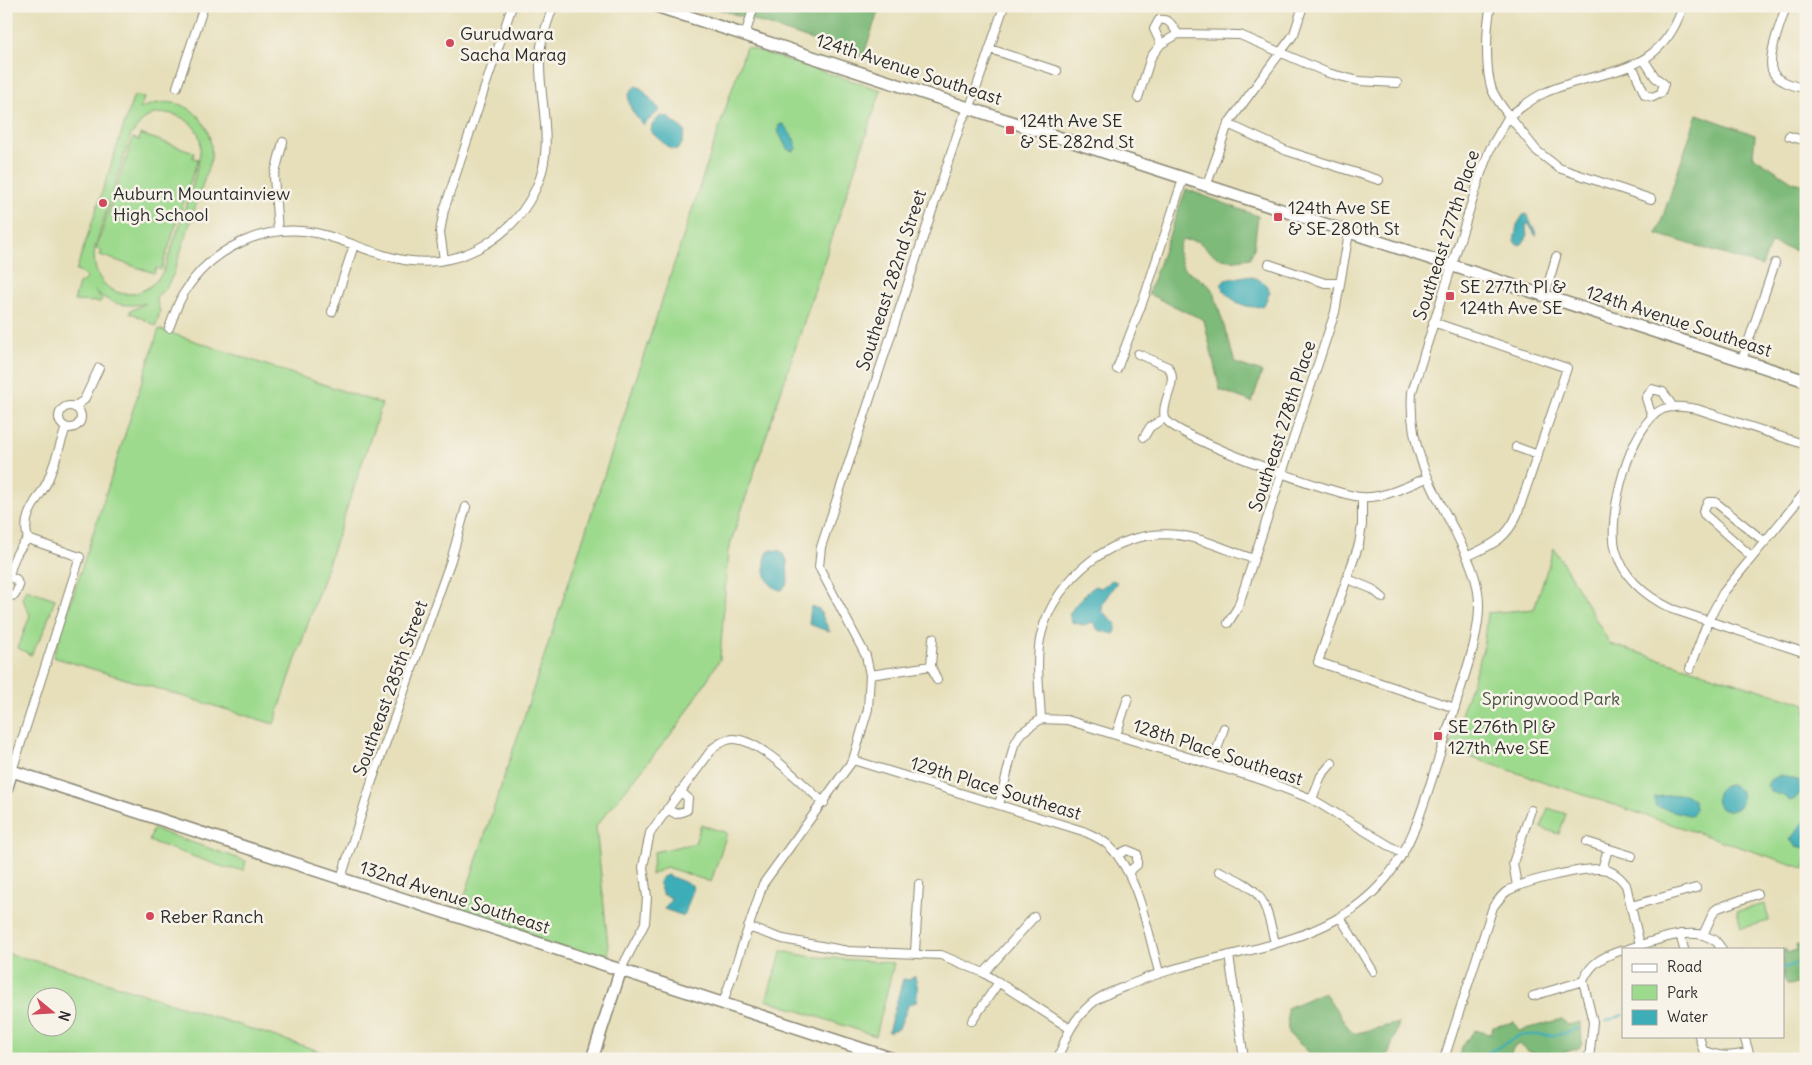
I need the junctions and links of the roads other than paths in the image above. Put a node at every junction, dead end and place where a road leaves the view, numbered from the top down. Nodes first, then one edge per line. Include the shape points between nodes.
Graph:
1 (204, 6) edge
2 (512, 6) edge
3 (553, 6) edge
4 (656, 6) edge
5 (754, 6) edge
6 (1004, 6) edge
7 (1303, 6) edge
8 (1491, 6) edge
9 (1683, 6) edge
10 (1786, 6) edge
11 (1178, 34) junction
12 (744, 35) junction
13 (1161, 44) junction
14 (990, 48) junction
15 (1282, 52) junction
16 (1644, 60) junction
17 (1632, 65) junction
18 (1057, 70) dead end
19 (1397, 83) dead end
20 (177, 87) dead end
21 (1806, 89) edge
22 (1138, 98) dead end
23 (970, 107) junction
24 (1510, 116) junction
25 (1228, 124) junction
26 (1789, 136) dead end
27 (1806, 141) edge
28 (283, 142) dead end
29 (1183, 179) junction
30 (1379, 180) dead end
31 (1206, 187) junction
32 (1650, 199) dead end
33 (278, 231) junction
34 (1349, 233) junction
35 (354, 245) junction
36 (1556, 257) dead end
37 (444, 260) junction
38 (1775, 263) dead end
39 (1269, 264) dead end
40 (1451, 266) junction
41 (1339, 283) junction
42 (1544, 295) junction
43 (332, 312) dead end
44 (1433, 322) junction
45 (169, 328) dead end
46 (1138, 354) dead end
47 (1742, 360) junction
48 (99, 368) dead end
49 (1118, 369) dead end
50 (1806, 381) edge
51 (74, 407) junction
52 (1673, 407) junction
53 (1652, 417) junction
54 (1165, 418) junction
55 (66, 427) junction
56 (1144, 436) dead end
57 (1806, 445) edge
58 (1516, 447) dead end
59 (1538, 455) junction
60 (1282, 472) junction
61 (1427, 478) junction
62 (1806, 491) edge
63 (1362, 497) junction
64 (466, 507) dead end
65 (28, 538) junction
66 (1764, 542) junction
67 (1468, 556) junction
68 (1752, 557) junction
69 (1254, 559) junction
70 (8, 577) edge
71 (1348, 579) junction
72 (6, 598) edge
73 (1383, 598) dead end
74 (1708, 621) junction
75 (1228, 623) dead end
76 (933, 638) dead end
77 (1806, 653) edge
78 (931, 666) junction
79 (1690, 669) dead end
80 (870, 675) junction
81 (937, 680) dead end
82 (1128, 698) dead end
83 (1455, 708) junction
84 (1041, 719) junction
85 (1224, 728) dead end
86 (1116, 735) junction
87 (852, 760) junction
88 (1332, 763) dead end
89 (1212, 765) junction
90 (9, 770) edge
91 (6, 790) edge
92 (680, 791) junction
93 (1312, 799) junction
94 (824, 803) junction
95 (999, 804) junction
96 (667, 809) junction
97 (1531, 810) dead end
98 (1587, 842) dead end
99 (1608, 849) junction
100 (1403, 854) junction
101 (1632, 856) dead end
102 (1119, 857) junction
103 (1602, 869) junction
104 (1219, 871) dead end
105 (1128, 872) junction
106 (341, 878) junction
107 (919, 884) dead end
108 (1517, 886) junction
109 (1696, 888) dead end
110 (1757, 894) dead end
111 (1631, 906) junction
112 (1034, 917) dead end
113 (1340, 917) junction
114 (748, 927) junction
115 (1680, 934) junction
116 (1704, 935) junction
117 (1275, 943) junction
118 (1640, 945) junction
119 (1631, 948) edge
120 (1684, 948) edge
121 (1721, 948) edge
122 (1622, 950) edge
123 (915, 952) junction
124 (1229, 955) junction
125 (621, 969) junction
126 (1374, 971) dead end
127 (1160, 972) junction
128 (984, 973) junction
129 (999, 982) junction
130 (1583, 982) junction
131 (1533, 996) dead end
132 (723, 1003) junction
133 (972, 1021) dead end
134 (1069, 1028) junction
135 (1700, 1038) edge
136 (1745, 1038) edge
137 (1749, 1052) junction
138 (592, 1059) edge
139 (893, 1059) edge
140 (1058, 1059) edge
141 (1244, 1059) edge
142 (1444, 1059) edge
143 (1589, 1059) edge
144 (1755, 1059) edge

1 - 20 street
2 - 37 street via 444,210 440,232
3 - 37 street via 541,46 546,144 537,187 506,229 469,254
4 - 12 street, 124th Avenue Southeast
5 - 12 street
6 - 14 street, Southeast 282nd Street
7 - 15 street via 1294,34
8 - 24 street via 1489,75 1492,90
9 - 16 street via 1671,32
10 - 21 street via 1770,65 1773,74 1780,79
11 - 13 street
11 - 13 street via 1169,21 1159,20 1154,29
11 - 15 street via 1240,35
12 - 23 street, 124th Avenue Southeast
13 - 22 street via 1151,57
14 - 18 street
14 - 23 street, Southeast 282nd Street
15 - 19 street via 1320,70 1359,81
15 - 25 street
16 - 17 street
16 - 17 street via 1664,84 1661,93 1653,97 1646,94
17 - 24 street via 1544,93
23 - 29 street, 124th Avenue Southeast
23 - 80 street, Southeast 282nd Street via 962,120 821,547 819,567 860,643
24 - 32 street via 1536,151 1559,168
24 - 40 street, Southeast 277th Place via 1490,149
25 - 30 street via 1287,151
25 - 31 street
26 - 27 street
28 - 33 street via 274,176
29 - 31 street, 124th Avenue Southeast
29 - 49 street
31 - 34 street, 124th Avenue Southeast
33 - 35 street via 316,233
33 - 45 street via 242,242 209,263 184,293
34 - 40 street, 124th Avenue Southeast
34 - 41 street, Southeast 278th Place
35 - 37 street via 410,261
35 - 43 street
36 - 42 street
38 - 47 street
39 - 41 street via 1324,282
40 - 42 street, 124th Avenue Southeast
40 - 44 street, Southeast 277th Place
41 - 60 street, Southeast 278th Place via 1335,312
42 - 47 street, 124th Avenue Southeast
44 - 59 street via 1567,368
44 - 61 street, Southeast 277th Place via 1412,392 1410,413 1412,435
46 - 54 street via 1162,363 1172,371
47 - 50 street, 124th Avenue Southeast
48 - 51 street via 84,400
51 - 55 street via 67,407 60,414 60,420
51 - 55 street via 80,415 80,422 76,427
52 - 53 street
52 - 53 street via 1662,392 1652,389 1646,398
52 - 57 street via 1697,409
53 - 74 street via 1636,440 1616,501 1612,522 1616,552 1626,572 1654,600
54 - 56 street via 1150,427
54 - 60 street via 1173,427 1233,456
55 - 65 street via 47,483 29,512
58 - 59 street
59 - 67 street via 1510,530 1499,541
60 - 63 street
60 - 69 street, Southeast 278th Place
61 - 63 street via 1396,490
61 - 67 street, Southeast 277th Place
62 - 66 street
63 - 71 street via 1359,544
64 - 106 street, Southeast 285th Street via 451,560
65 - 70 street via 19,548
65 - 90 street via 80,557
66 - 68 street
66 - 68 street via 1715,502 1708,502 1704,514
67 - 83 street, Southeast 277th Place via 1479,592 1479,620
68 - 74 street via 1723,593
69 - 75 street, Southeast 278th Place via 1238,607
69 - 84 street via 1179,535 1150,535 1114,545 1098,554 1068,584 1041,635
70 - 72 street via 16,580 19,590 15,596
71 - 73 street via 1372,589
71 - 83 street via 1318,662
74 - 77 street
74 - 79 street
76 - 78 street
78 - 80 street
78 - 81 street
80 - 87 street via 868,709
82 - 86 street
83 - 100 street, Southeast 277th Place via 1420,816
84 - 86 street, 128th Place Southeast via 1067,720
84 - 95 street via 1021,733 1014,745
85 - 89 street
86 - 89 street, 128th Place Southeast
87 - 94 street
87 - 95 street, 129th Place Southeast
88 - 93 street via 1321,776
89 - 93 street, 128th Place Southeast via 1265,780
90 - 91 street
90 - 106 street, 132nd Avenue Southeast
92 - 94 street via 713,748 733,739 755,746
92 - 96 street
92 - 96 street via 688,798 687,810 676,814
93 - 100 street, 128th Place Southeast
94 - 114 street via 763,884
95 - 102 street, 129th Place Southeast via 1083,831 1109,845
96 - 125 street via 646,843 642,867 647,897 644,923
97 - 108 street via 1513,863
98 - 99 street
99 - 101 street
99 - 103 street
100 - 113 street, Southeast 277th Place via 1373,892
102 - 105 street
102 - 105 street via 1127,850 1137,854 1137,865
103 - 108 street via 1576,871
103 - 111 street via 1621,878
104 - 117 street via 1247,883 1259,894 1266,906
105 - 127 street
106 - 125 street, 132nd Avenue Southeast
107 - 123 street
108 - 142 street via 1504,893 1493,907
109 - 111 street
110 - 116 street via 1714,911
111 - 118 street
112 - 128 street
113 - 117 street, Southeast 277th Place via 1304,936
113 - 126 street
114 - 123 street via 783,939 848,951
114 - 132 street
115 - 116 street
115 - 118 street
115 - 120 street
116 - 121 street via 1715,940
117 - 124 street, Southeast 277th Place
118 - 119 street
122 - 130 street via 1604,956 1593,964
123 - 128 street via 941,955
124 - 127 street, Southeast 277th Place
124 - 141 street
125 - 132 street, 132nd Avenue Southeast
125 - 138 street
127 - 134 street, Southeast 277th Place via 1092,1003
128 - 129 street
129 - 133 street
129 - 134 street
130 - 131 street
130 - 143 street via 1593,1022
132 - 139 street, 132nd Avenue Southeast
134 - 140 street
135 - 137 street via 1703,1050 1711,1054 1726,1057
136 - 137 street
137 - 144 street

